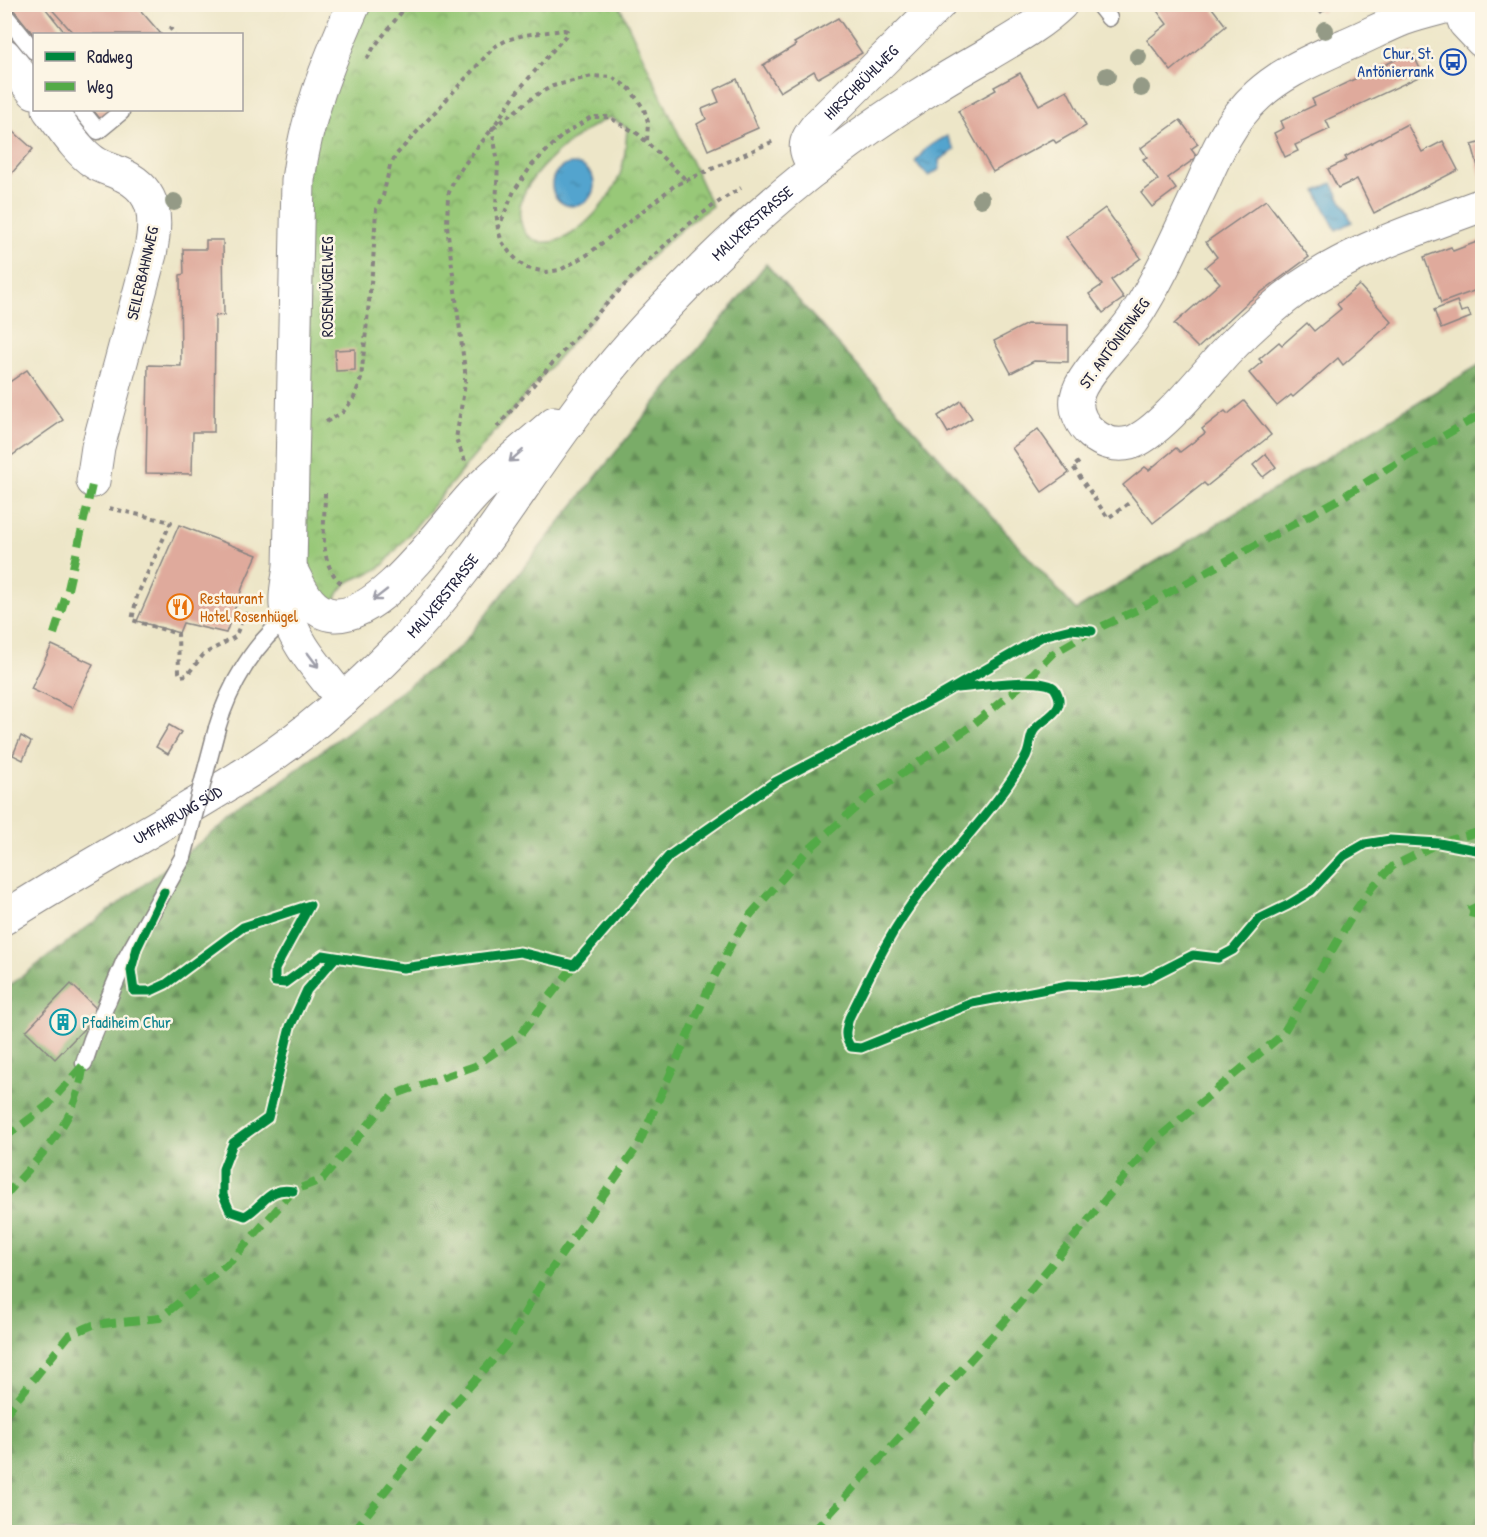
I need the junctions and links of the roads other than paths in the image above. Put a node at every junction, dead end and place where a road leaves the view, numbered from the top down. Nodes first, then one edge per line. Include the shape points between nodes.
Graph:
1 (354, 4) edge
2 (939, 4) edge
3 (1061, 4) edge
4 (1098, 4) edge
5 (1457, 4) edge
6 (4, 14) edge
7 (1109, 18) dead end
8 (1482, 41) edge
9 (33, 50) edge
10 (4, 55) edge
11 (33, 91) edge
12 (50, 111) edge
13 (82, 111) edge
14 (122, 112) dead end
15 (815, 169) junction
16 (1482, 205) edge
17 (592, 391) junction
18 (96, 493) road end
19 (299, 609) junction
20 (343, 700) junction
21 (4, 918) edge
22 (84, 1063) dead end

1 - 19 main road via 312,107 298,180 290,568 286,594
2 - 15 main road, HIRSCHBÜHLWEG via 806,140 805,150
3 - 15 main road, MALIXERSTRASSE via 1034,27 913,99
4 - 7 lane
5 - 8 main road via 1465,23
5 - 16 main road, ST. ANTÖNIENWEG via 1405,19 1303,64 1272,83 1243,110 1221,142 1154,287 1126,330 1080,386 1077,399 1082,421 1107,443 1139,439 1248,330 1301,287 1349,259
6 - 9 lane
10 - 11 main road
12 - 18 main road, SEILERBAHNWEG via 89,159 139,185 149,198 154,215 150,254 98,447
13 - 14 lane via 98,131
15 - 17 main road, MALIXERSTRASSE via 693,278
17 -> 19 main road via 477,491 406,572 378,597 353,612 336,615
17 - 20 main road, MALIXERSTRASSE via 448,592
19 -> 20 main road via 294,631
19 - 22 lane, bridge via 260,646 226,702 183,856 124,962
20 - 21 main road, UMFAHRUNG SÜD via 256,767

